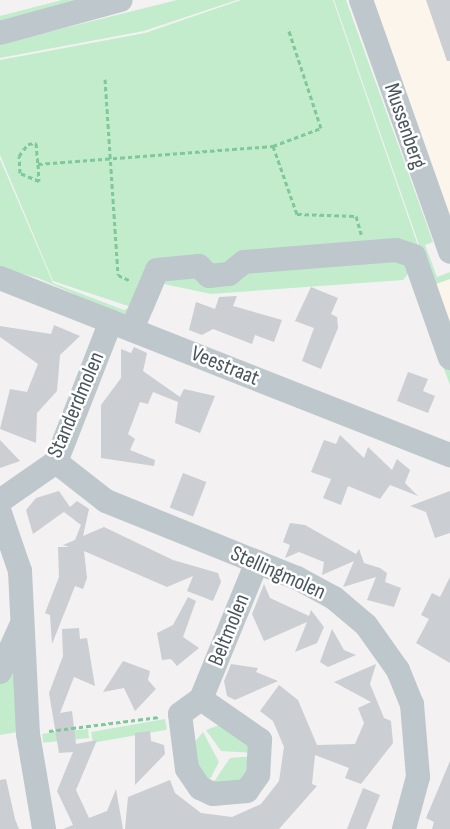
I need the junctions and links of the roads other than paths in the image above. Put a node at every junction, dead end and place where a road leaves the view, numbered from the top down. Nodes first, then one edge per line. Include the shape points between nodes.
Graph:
1 (121, 0) edge
2 (361, 0) edge
3 (0, 33) edge
4 (450, 252) edge
5 (0, 278) edge
6 (122, 325) junction
7 (450, 358) edge
8 (450, 455) edge
9 (56, 462) junction
10 (0, 501) edge
11 (0, 513) edge
12 (257, 562) junction
13 (23, 621) junction
14 (0, 672) edge
15 (201, 699) junction
16 (44, 829) edge
17 (404, 829) edge

1 - 3 street
2 - 4 street, Mussenberg
5 - 6 street, Veestraat
6 - 7 street, Standerdmolen via 150,288 157,270 199,266 209,276 229,274 244,262 396,250 414,256
6 - 8 street, Veestraat
6 - 9 street, Standerdmolen
9 - 10 street, Standerdmolen
9 - 12 street, Stellingmolen via 106,501
11 - 13 street via 20,571
12 - 15 street, Beltmolen
12 - 17 street, Stellingmolen via 334,598 366,625 398,669 418,735 418,777
13 - 14 street
13 - 16 street via 28,734
15 - 15 street via 180,714 187,769 200,788 230,796 247,791 258,775 260,740

